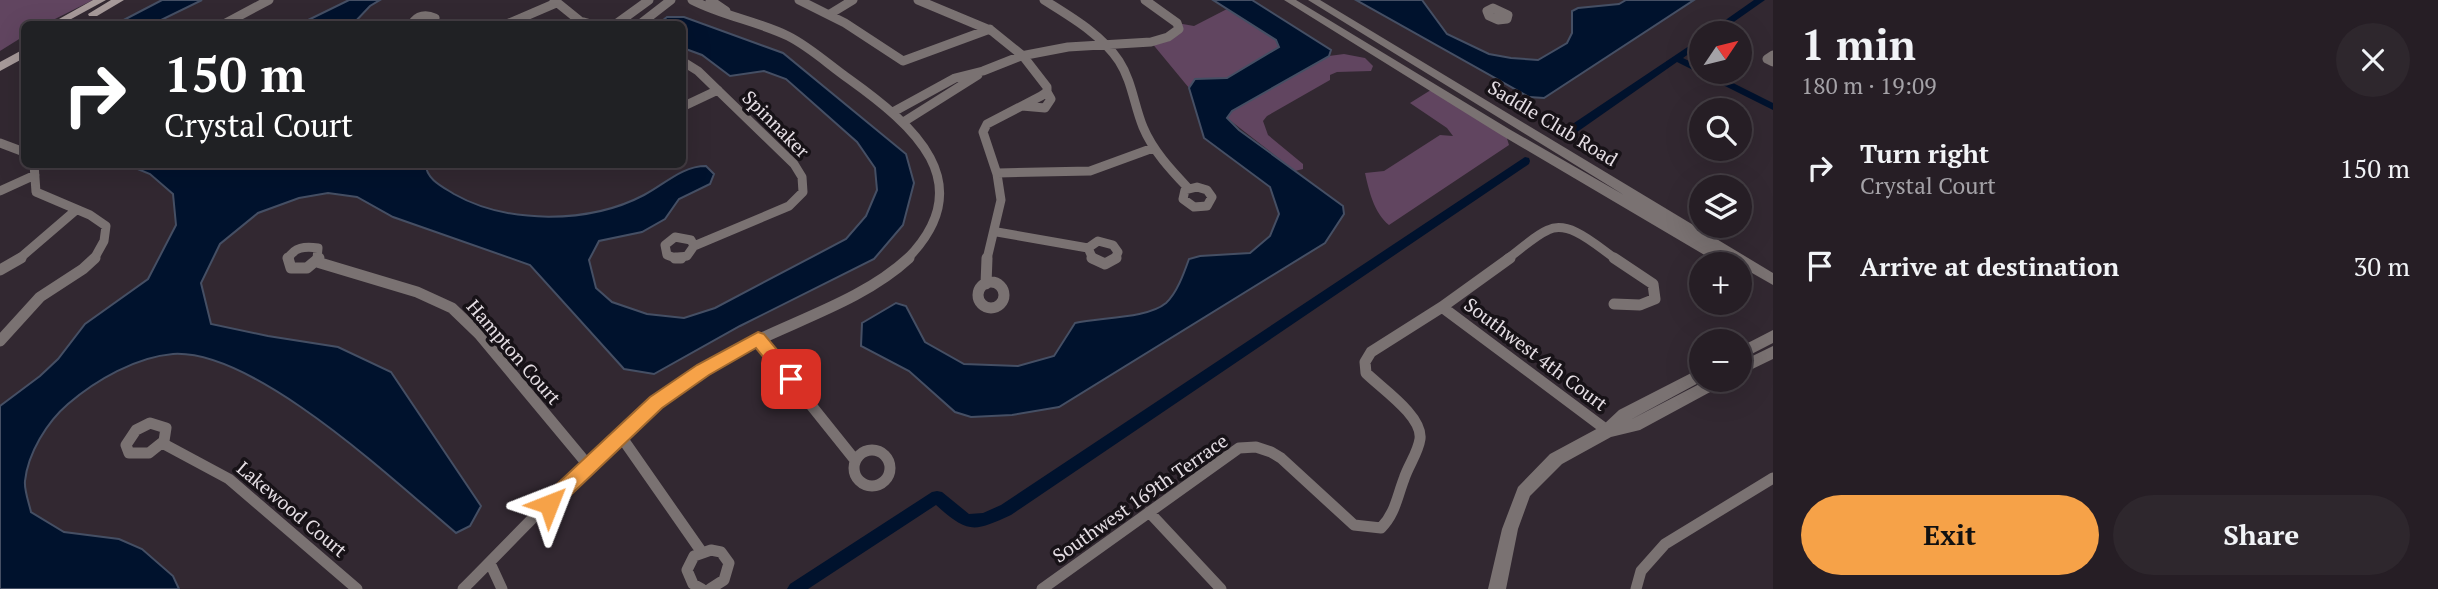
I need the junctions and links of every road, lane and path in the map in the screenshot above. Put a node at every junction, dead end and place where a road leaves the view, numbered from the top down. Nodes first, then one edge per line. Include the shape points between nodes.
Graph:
1 (101, 0) edge
2 (119, 0) edge
3 (269, 0) edge
4 (649, 0) edge
5 (671, 0) edge
6 (692, 0) edge
7 (710, 0) edge
8 (799, 0) edge
9 (853, 0) edge
10 (918, 0) edge
11 (1044, 0) edge
12 (1146, 0) edge
13 (1289, 0) edge
14 (1313, 0) edge
15 (1487, 0) edge
16 (555, 1) edge
17 (1493, 8) dead end
18 (830, 14) junction
19 (740, 20) junction
20 (61, 21) edge
21 (80, 21) edge
22 (230, 21) edge
23 (414, 21) edge
24 (434, 21) edge
25 (513, 21) edge
26 (580, 21) edge
27 (620, 21) edge
28 (626, 21) edge
29 (644, 21) edge
30 (990, 29) junction
31 (21, 44) edge
32 (1105, 45) junction
33 (21, 55) edge
34 (1773, 55) edge
35 (0, 56) edge
36 (1021, 57) junction
37 (1773, 62) edge
38 (686, 64) edge
39 (0, 67) edge
40 (983, 71) junction
41 (718, 90) junction
42 (686, 105) edge
43 (894, 111) junction
44 (905, 121) junction
45 (0, 143) edge
46 (1153, 148) junction
47 (21, 151) edge
48 (35, 170) edge
49 (998, 173) junction
50 (1188, 188) dead end
51 (0, 191) edge
52 (76, 210) junction
53 (996, 232) junction
54 (694, 246) dead end
55 (1088, 248) dead end
56 (1710, 252) edge
57 (317, 262) dead end
58 (0, 270) edge
59 (1752, 277) edge
60 (1773, 280) edge
61 (986, 284) dead end
62 (1773, 290) edge
63 (1614, 304) dead end
64 (1442, 307) junction
65 (1773, 336) edge
66 (758, 339) junction
67 (0, 341) edge
68 (1752, 347) edge
69 (1773, 352) edge
70 (1752, 363) edge
71 (1689, 380) edge
72 (1697, 392) edge
73 (1608, 431) junction
74 (620, 435) junction
75 (162, 443) dead end
76 (855, 460) dead end
77 (588, 465) junction
78 (1773, 478) edge
79 (1149, 512) junction
80 (701, 551) junction
81 (490, 563) junction
82 (357, 589) edge
83 (463, 589) edge
84 (502, 589) edge
85 (702, 589) edge
86 (710, 589) edge
87 (1042, 589) edge
88 (1221, 589) edge
89 (1497, 589) edge
90 (1636, 589) edge

1 - 20 main road
2 - 21 main road
3 - 22 street
4 - 27 street
4 - 28 street
5 - 29 street
6 - 19 street
7 - 19 street
8 - 18 street
9 - 18 street
10 - 30 street
11 - 32 street
12 - 32 street via 1173,19 1179,29 1151,42
13 - 56 street, Saddle Club Road
14 - 60 street, Saddle Club Road
15 - 17 street
16 - 25 street
16 - 26 street
18 - 30 street via 903,61
19 - 43 street via 790,37
23 - 24 street via 427,16
30 - 36 street
31 - 35 main road
32 - 36 street
32 - 46 street via 1127,75
33 - 39 main road
34 - 37 street via 1767,59
36 - 40 street
36 - 49 street via 1047,92 987,124 983,132
38 - 41 street, Spinnaker
40 - 43 street via 955,78
40 - 44 street via 945,103
41 - 42 street
41 - 54 street, Spinnaker via 794,164 802,177 803,192 789,206
43 - 44 street
44 - 66 street via 933,162 939,188 938,204 923,242 883,279
45 - 47 street
46 - 49 street via 1090,171
46 - 50 street
48 - 51 street
48 - 52 street via 36,192
49 - 53 street via 1001,200
52 - 58 street via 12,265
52 - 67 street via 106,226 98,257 38,299
53 - 55 street
53 - 61 street via 986,261
57 - 77 street, Hampton Court via 417,292 452,308
59 - 62 street
63 - 64 street, Southwest 169th Terrace via 1648,303 1655,299 1653,284 1574,231 1561,228 1549,229
64 - 73 street, Southwest 4th Court
64 - 79 street, Southwest 169th Terrace via 1371,352 1365,362 1366,373 1422,429 1393,517 1381,528 1354,525 1281,458 1249,445
65 - 68 street
66 - 74 street via 656,402
66 - 76 street
69 - 70 street
71 - 73 street via 1624,415
72 - 73 street via 1634,425
73 - 89 street via 1556,459 1524,492 1510,529
74 - 77 street
74 - 80 street
75 - 82 street, Lakewood Court via 229,479
77 - 81 street
78 - 90 street via 1665,544 1642,570
79 - 87 street, Southwest 169th Terrace
79 - 88 street
80 - 85 street via 687,572 691,583
80 - 86 street via 722,552 729,563 727,577
81 - 83 street
81 - 84 street

